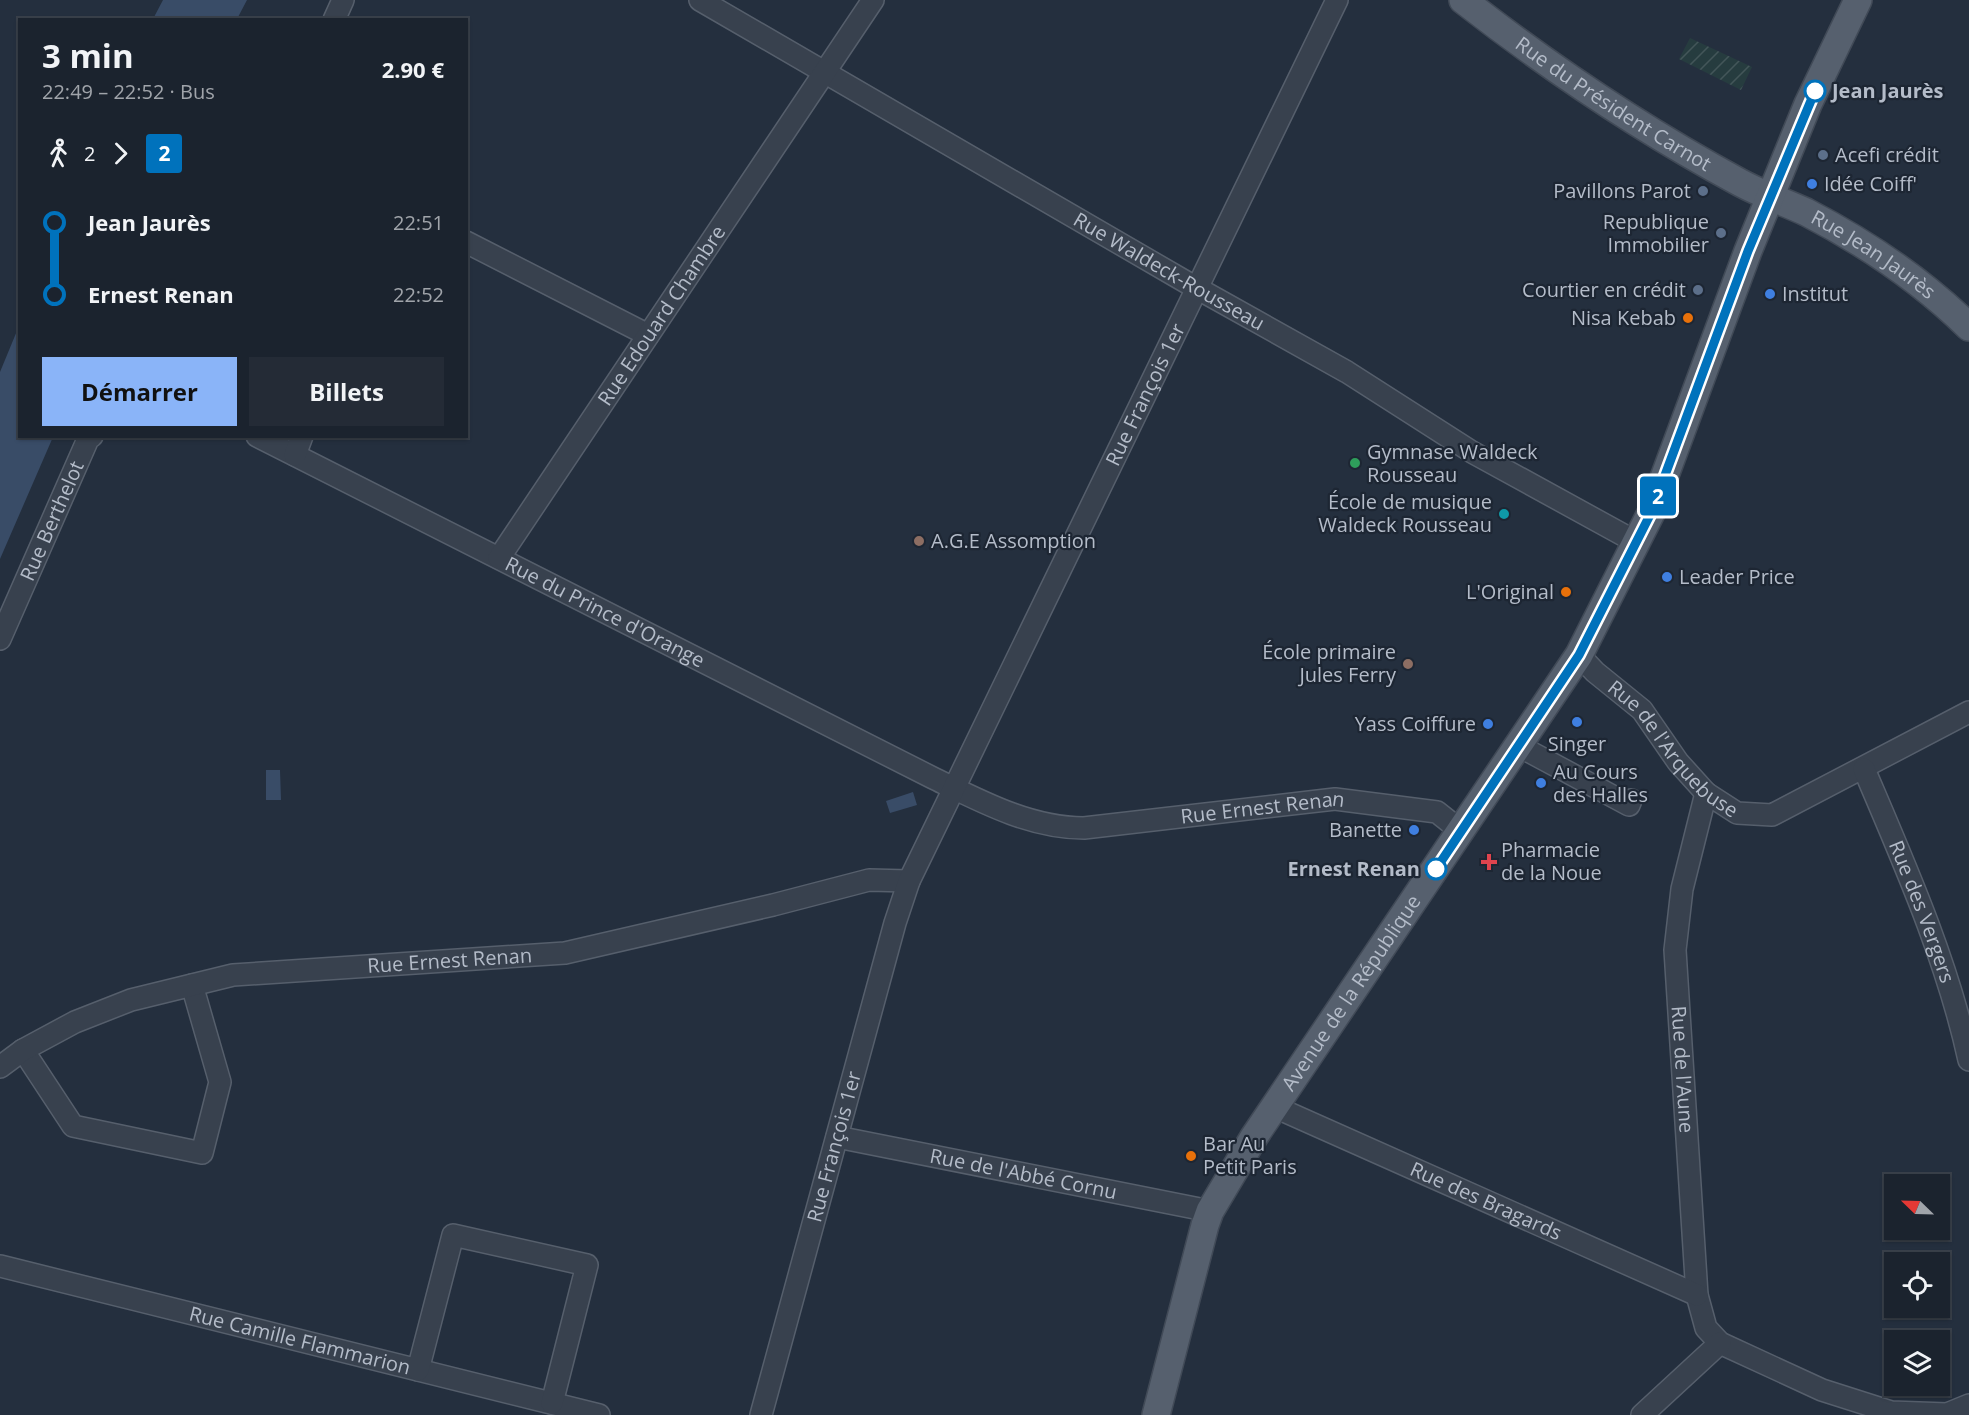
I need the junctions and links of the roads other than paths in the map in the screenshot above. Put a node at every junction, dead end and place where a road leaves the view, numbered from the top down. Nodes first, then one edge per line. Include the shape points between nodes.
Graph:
1 (343, 0) edge
2 (700, 0) edge
3 (873, 0) edge
4 (1337, 0) edge
5 (1463, 0) edge
6 (1858, 0) edge
7 (335, 18) edge
8 (824, 72) junction
9 (1771, 196) junction
10 (468, 243) edge
11 (1197, 289) junction
12 (1969, 327) edge
13 (648, 335) junction
14 (90, 438) edge
15 (264, 438) edge
16 (298, 446) edge
17 (1636, 542) junction
18 (499, 558) junction
19 (0, 639) edge
20 (1579, 655) junction
21 (1969, 712) edge
22 (1519, 746) junction
23 (1864, 769) junction
24 (954, 789) junction
25 (1706, 794) junction
26 (1631, 800) dead end
27 (1058, 828) joint
28 (1461, 831) junction
29 (909, 881) junction
30 (192, 985) junction
31 (23, 1050) junction
32 (1969, 1060) edge
33 (0, 1067) edge
34 (1275, 1107) junction
35 (837, 1137) junction
36 (1210, 1211) junction
37 (0, 1266) edge
38 (1697, 1295) junction
39 (1720, 1343) junction
40 (418, 1370) junction
41 (552, 1403) junction
42 (1969, 1405) edge
43 (599, 1415) edge
44 (761, 1415) edge
45 (1156, 1415) edge
46 (1642, 1415) edge

1 - 7 street
2 - 8 street, Rue Waldeck-Rousseau
3 - 8 street, Rue Edouard Chambre
4 - 11 street, Rue François 1er
5 - 9 main road, Rue du Président Carnot via 1514,40 1636,119 1741,183
6 - 9 main road, Avenue de la République
8 - 11 street, Rue Waldeck-Rousseau
8 - 13 street, Rue Edouard Chambre
9 - 12 main road, Rue Jean Jaurès via 1828,225 1914,280
9 - 17 main road, Avenue de la République via 1682,434
10 - 13 street
11 - 17 street, Rue Waldeck-Rousseau via 1347,372 1472,452
11 - 24 street, Rue François 1er
13 - 18 street, Rue Edouard Chambre
14 - 19 street, Rue Berthelot
15 - 16 street, Rue du Prince d'Orange
16 - 18 street, Rue du Prince d'Orange
17 - 20 main road, Avenue de la République
18 - 24 street, Rue du Prince d'Orange
20 - 22 main road, Avenue de la République
20 - 25 street, Rue de l'Arquebuse via 1642,710
21 - 23 street, Rue de l'Arquebuse
22 - 26 street via 1629,805
22 - 28 main road, Avenue de la République
23 - 25 street, Rue de l'Arquebuse via 1772,814 1737,813
23 - 32 street, Rue des Vergers via 1907,870 1958,1008
24 - 27 street, Rue du Prince d'Orange via 1008,813
24 - 29 street, Rue François 1er
25 - 38 street, Rue de l'Aune via 1682,889 1675,950
27 - 28 street, Rue Ernest Renan via 1335,799 1437,812
28 - 34 main road, Avenue de la République
29 - 30 street, Rue Ernest Renan via 869,880 565,953 233,975
29 - 35 street, Rue François 1er
30 - 31 street, Rue Ernest Renan via 131,1000 75,1022
30 - 31 street via 220,1082 202,1154 73,1126
31 - 33 street, Rue Ernest Renan
34 - 36 main road, Avenue de la République
34 - 38 street, Rue des Bragards
35 - 36 street, Rue de l'Abbé Cornu
35 - 44 street, Rue François 1er
36 - 45 main road, Avenue de la République
37 - 40 street, Rue Camille Flammarion
38 - 39 street, Rue de l'Aune via 1706,1328
39 - 42 street via 1822,1390 1891,1412 1947,1414
39 - 46 street
40 - 41 street, Rue Camille Flammarion
40 - 41 street via 453,1235 587,1264
41 - 43 street, Rue Camille Flammarion

